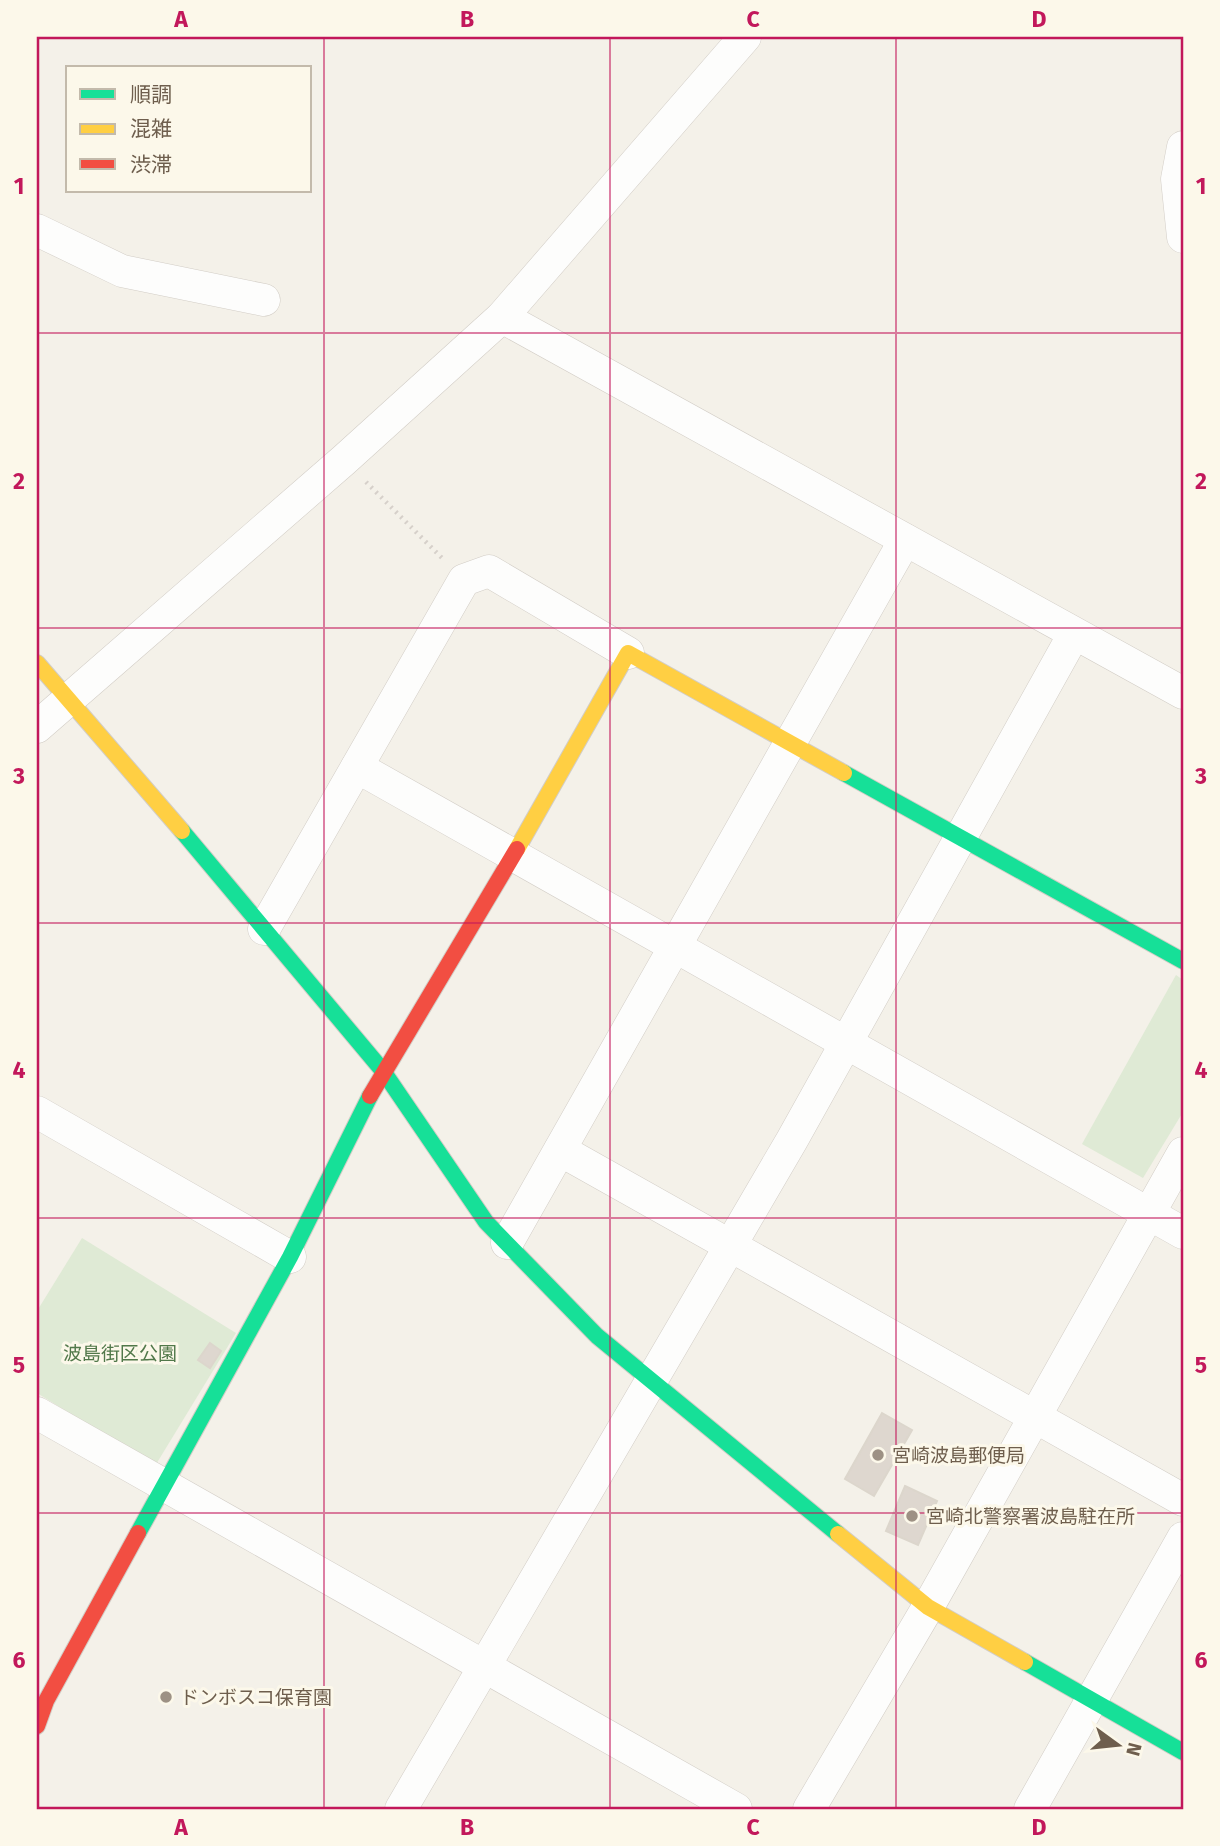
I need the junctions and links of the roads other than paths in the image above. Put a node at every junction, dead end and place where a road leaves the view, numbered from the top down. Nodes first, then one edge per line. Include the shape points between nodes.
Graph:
1 (745, 37) edge
2 (1183, 147) edge
3 (37, 230) edge
4 (1183, 237) edge
5 (264, 300) dead end
6 (502, 317) junction
7 (905, 540) junction
8 (1074, 634) junction
9 (628, 653) junction
10 (37, 663) edge
11 (1183, 693) edge
12 (71, 699) junction
13 (37, 727) edge
14 (790, 743) junction
15 (357, 767) junction
16 (959, 837) junction
17 (514, 854) junction
18 (264, 929) junction
19 (676, 946) junction
20 (1183, 961) edge
21 (847, 1042) junction
22 (383, 1071) junction
23 (37, 1112) edge
24 (560, 1150) junction
25 (1183, 1153) edge
26 (1149, 1213) junction
27 (1183, 1233) edge
28 (507, 1243) junction
29 (731, 1246) junction
30 (290, 1257) junction
31 (651, 1383) junction
32 (37, 1413) edge
33 (1034, 1416) junction
34 (162, 1486) junction
35 (1183, 1500) edge
36 (1183, 1538) edge
37 (928, 1607) junction
38 (485, 1668) junction
39 (1092, 1700) junction
40 (37, 1726) edge
41 (1183, 1752) edge
42 (401, 1809) edge
43 (736, 1809) edge
44 (808, 1809) edge
45 (1030, 1809) edge

1 - 6 street
2 - 4 street via 1177,179
3 - 5 street via 122,271
6 - 7 street
6 - 12 street
7 - 8 street
7 - 14 street
8 - 11 street
8 - 16 street
9 - 14 street
9 - 15 street via 489,571 464,580
9 - 17 street
10 - 12 street
12 - 13 street
12 - 18 street
14 - 16 street
14 - 19 street
15 - 17 street
15 - 18 street
16 - 20 street
16 - 21 street
17 - 19 street
17 - 22 street
18 - 22 street
19 - 21 street
19 - 24 street
21 - 26 street
21 - 29 street
22 - 28 street via 486,1222
22 - 30 street
23 - 30 street
24 - 28 street
24 - 29 street
25 - 26 street
26 - 27 street
26 - 33 street
28 - 31 street via 597,1336
29 - 31 street
29 - 33 street
30 - 34 street
31 - 37 street
31 - 38 street
32 - 34 street
33 - 35 street
33 - 37 street
34 - 38 street
34 - 40 street via 46,1701
36 - 39 street
37 - 39 street
37 - 44 street
38 - 42 street
38 - 43 street
39 - 41 street
39 - 45 street

